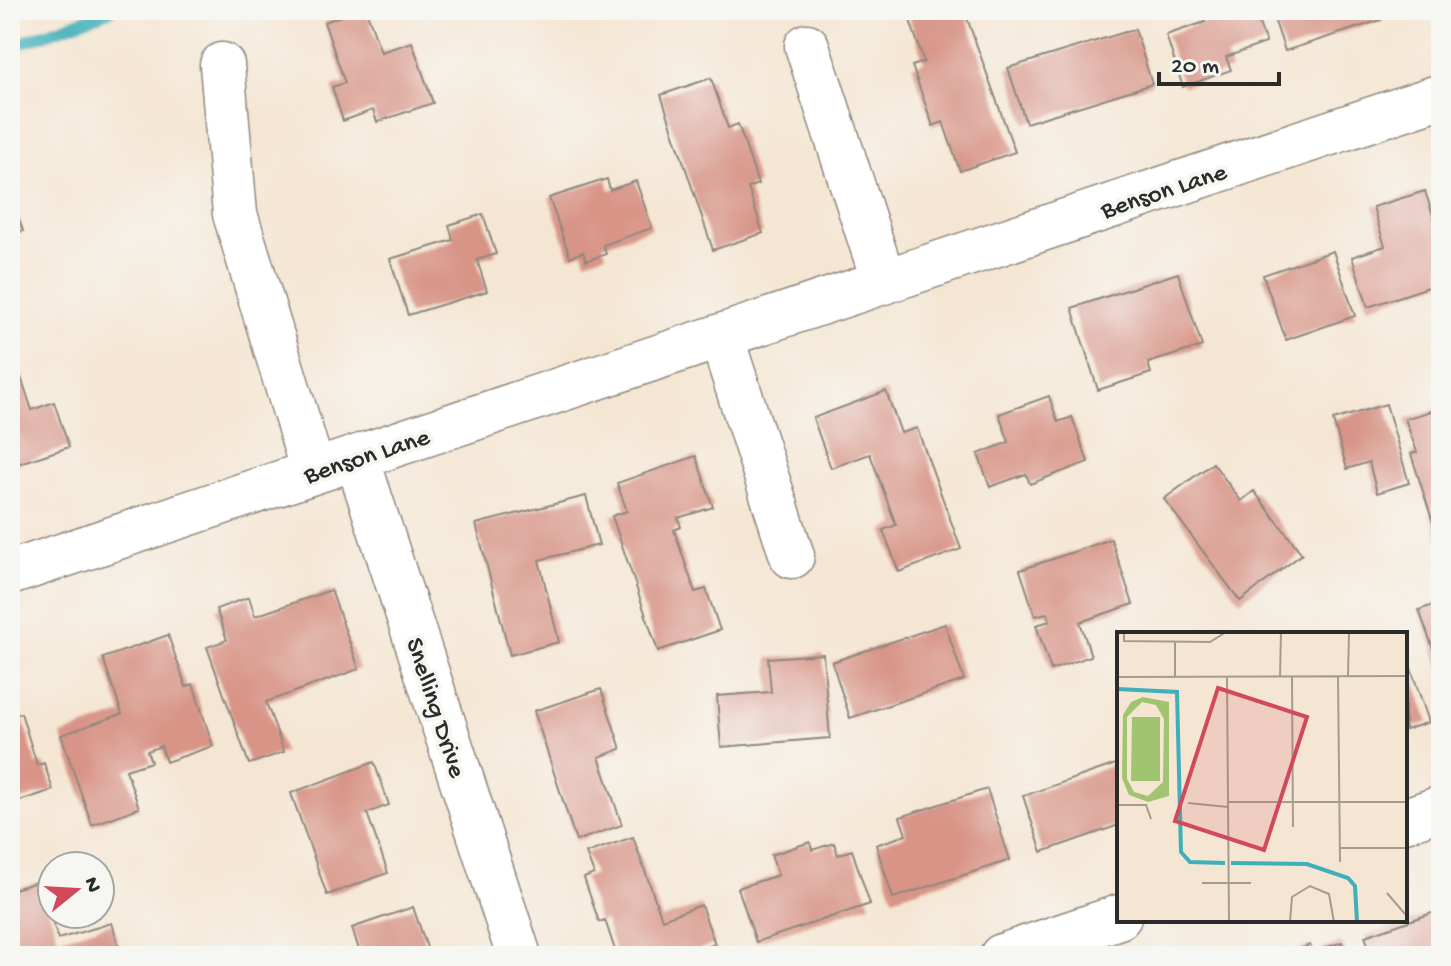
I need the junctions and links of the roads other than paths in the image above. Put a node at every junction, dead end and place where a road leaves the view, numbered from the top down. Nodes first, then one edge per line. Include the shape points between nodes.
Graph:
1 (807, 46) dead end
2 (222, 65) dead end
3 (1441, 96) edge
4 (884, 282) junction
5 (721, 336) junction
6 (357, 458) junction
7 (313, 471) junction
8 (792, 556) dead end
9 (10, 573) edge
10 (1441, 808) edge
11 (1407, 819) edge
12 (1117, 918) edge
13 (519, 956) edge
14 (1002, 956) edge

1 - 4 street
2 - 7 street via 235,214
3 - 4 street, Benson Lane
4 - 5 street, Benson Lane
5 - 6 street, Benson Lane
5 - 8 street
6 - 7 street, Benson Lane
6 - 13 street, Snelling Drive
7 - 9 street, Benson Lane
10 - 11 street
12 - 14 street

